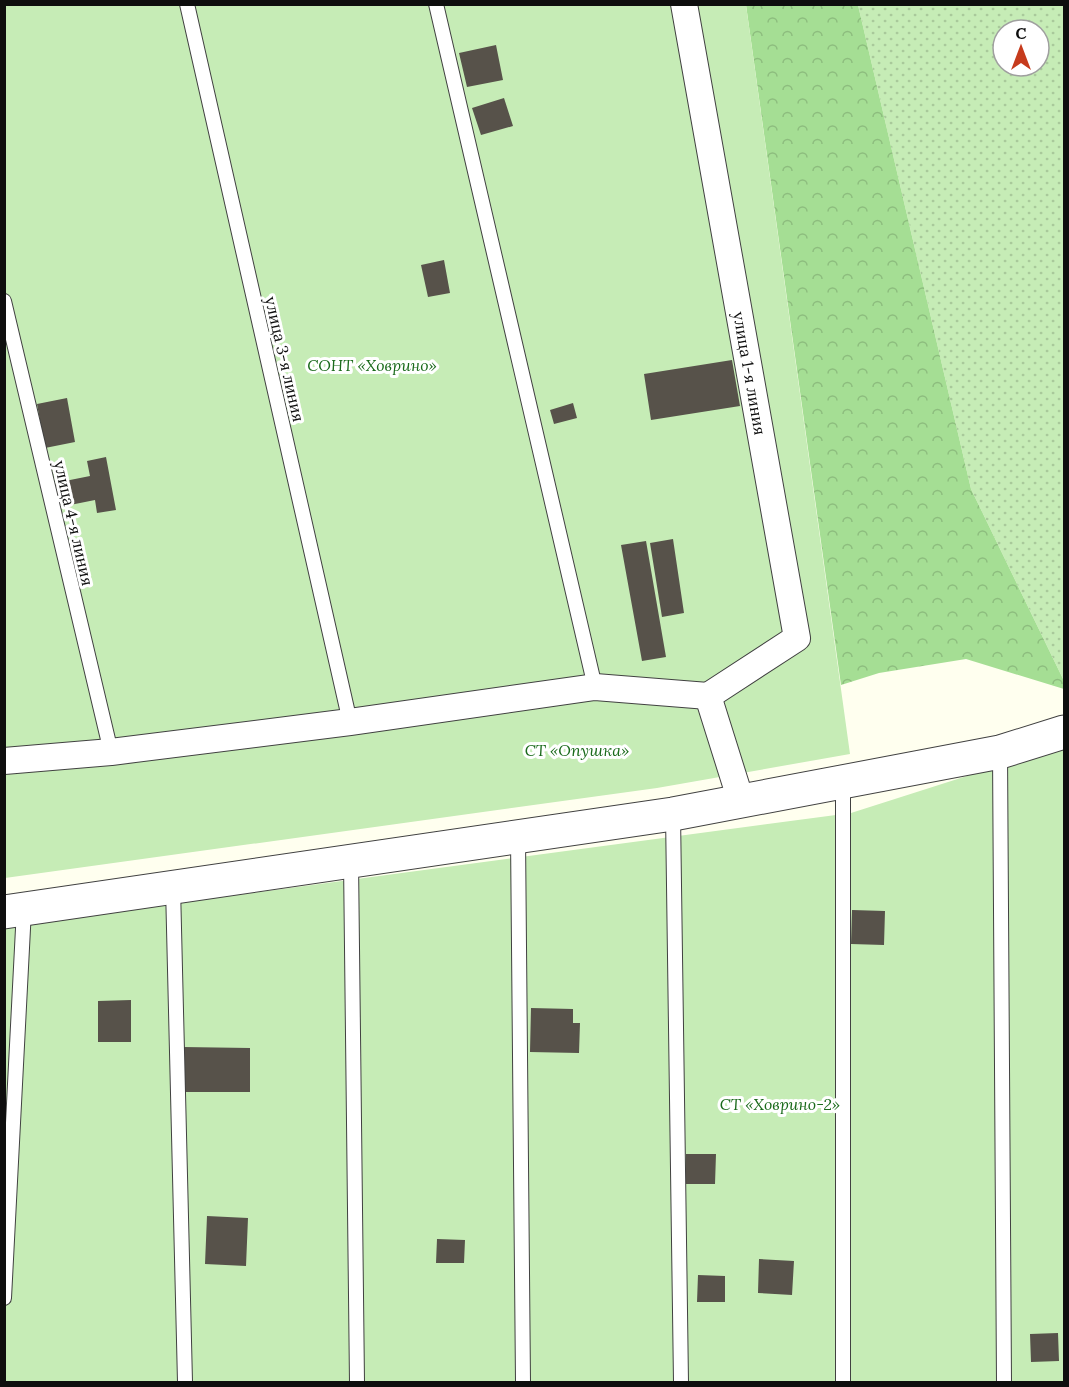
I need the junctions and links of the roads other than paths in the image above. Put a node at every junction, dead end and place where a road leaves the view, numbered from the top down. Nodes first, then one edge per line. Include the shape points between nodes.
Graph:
1 (187, 4) edge
2 (436, 4) edge
3 (684, 4) edge
4 (4, 302) edge
5 (596, 687) junction
6 (708, 696) junction
7 (350, 722) junction
8 (1065, 732) edge
9 (111, 752) junction
10 (1000, 752) junction
11 (4, 761) edge
12 (843, 781) junction
13 (741, 801) junction
14 (673, 814) junction
15 (518, 837) junction
16 (351, 861) junction
17 (173, 887) junction
18 (14, 910) edge
19 (4, 1298) edge
20 (185, 1383) edge
21 (357, 1383) edge
22 (523, 1383) edge
23 (681, 1383) edge
24 (843, 1383) edge
25 (1004, 1383) edge

1 - 7 lane, улица 3-я линия
2 - 5 lane
3 - 6 street, улица 1-я линия via 797,638
4 - 9 lane, улица 4-я линия
5 - 6 street
5 - 7 street
6 - 13 street
7 - 9 street
8 - 10 street
9 - 11 street
10 - 12 street
10 - 25 lane
12 - 13 street
12 - 24 lane
13 - 14 street
14 - 15 street
14 - 23 lane
15 - 16 street
15 - 22 lane
16 - 17 street
16 - 21 lane
17 - 18 street
17 - 20 lane
18 - 19 lane

